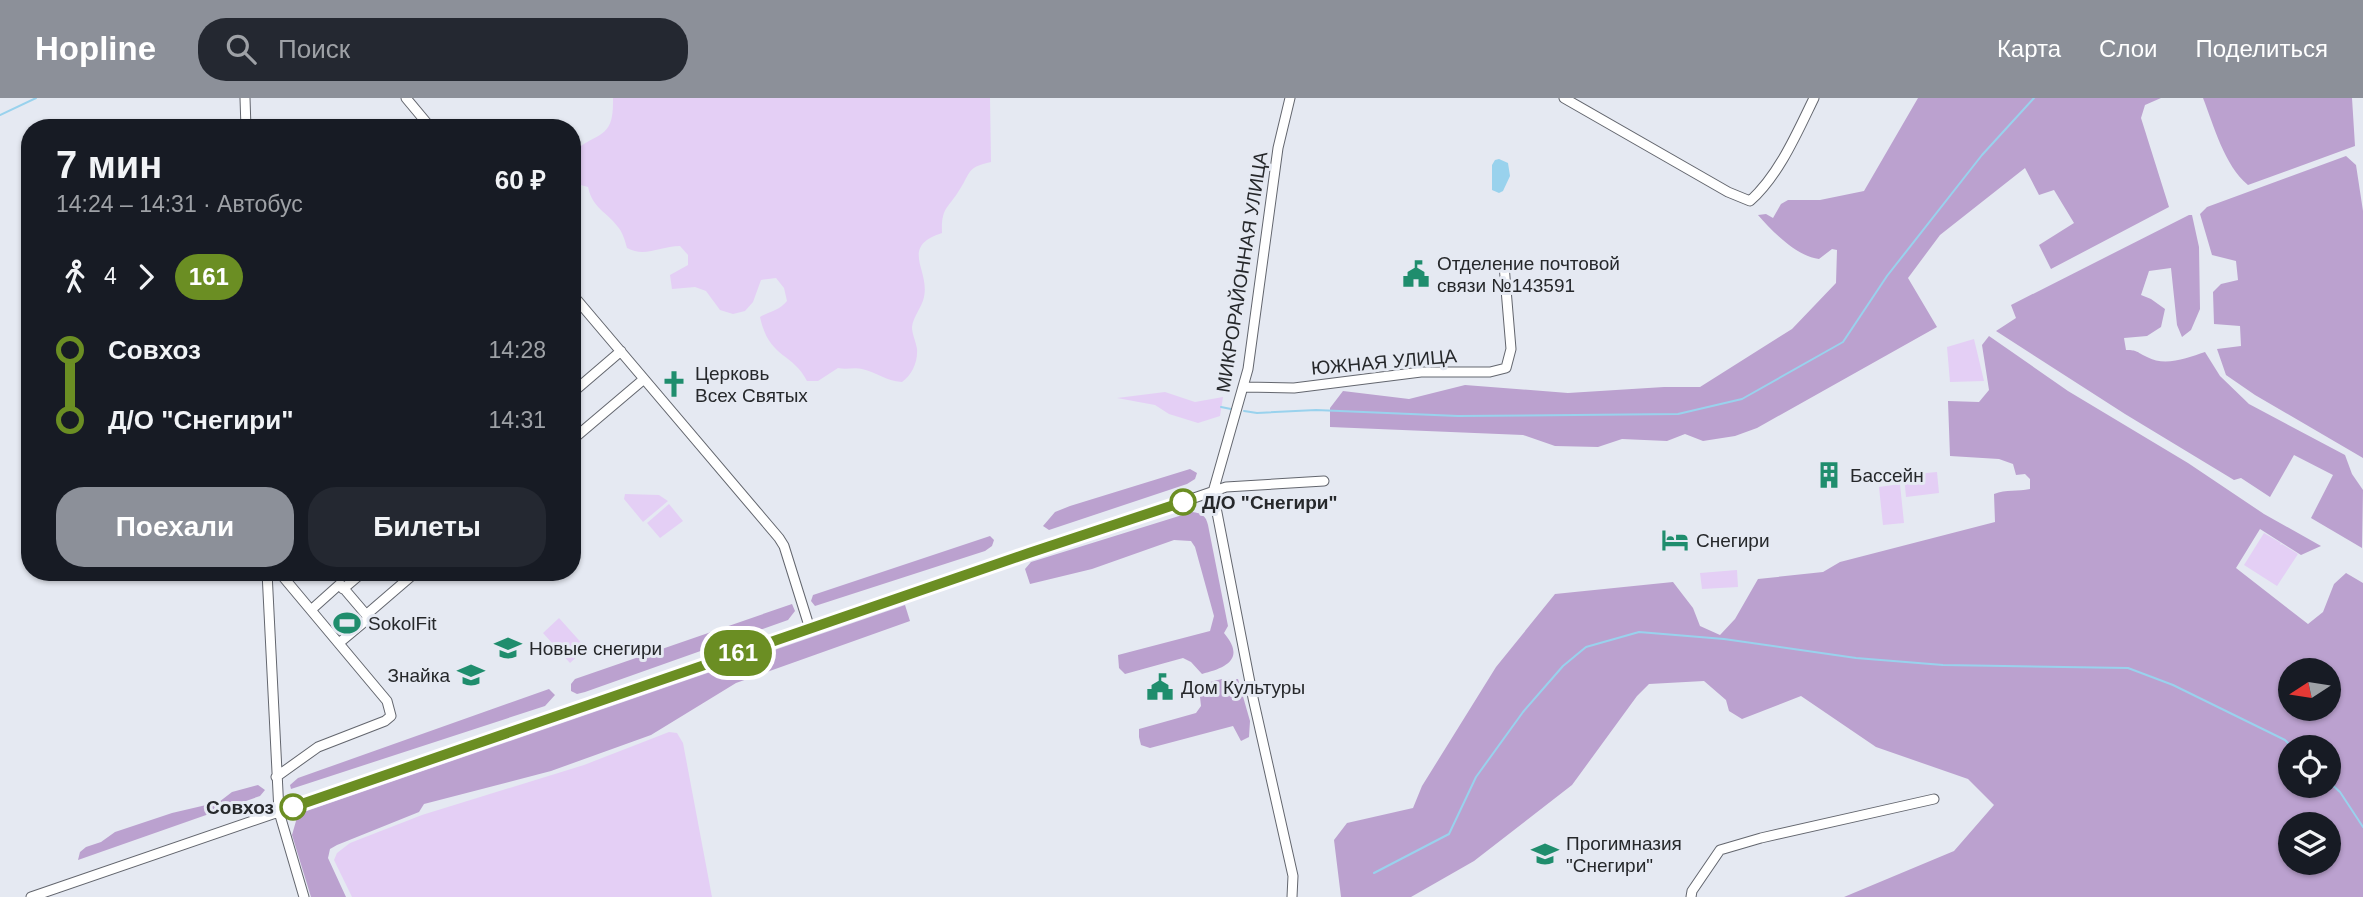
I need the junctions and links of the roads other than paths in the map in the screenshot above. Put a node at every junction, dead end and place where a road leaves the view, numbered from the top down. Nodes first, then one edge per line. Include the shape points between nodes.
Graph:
1 (245, 98) edge
2 (406, 98) edge
3 (1290, 98) edge
4 (1564, 98) edge
5 (1814, 98) edge
6 (246, 119) edge
7 (424, 119) edge
8 (1504, 265) dead end
9 (581, 304) edge
10 (621, 351) junction
11 (644, 379) junction
12 (581, 385) edge
13 (1244, 387) junction
14 (581, 432) edge
15 (1324, 481) dead end
16 (1213, 492) junction
17 (267, 581) edge
18 (287, 581) edge
19 (350, 581) edge
20 (406, 581) edge
21 (341, 587) junction
22 (311, 610) junction
23 (367, 616) junction
24 (810, 629) junction
25 (339, 643) junction
26 (276, 777) junction
27 (1934, 799) dead end
28 (279, 813) junction
29 (32, 897) edge
30 (304, 897) edge
31 (1292, 897) edge
32 (1691, 897) edge

1 - 6 street
2 - 7 street
3 - 13 street, МИКРОРАЙОННАЯ УЛИЦА via 1276,160
4 - 5 street via 1750,201 1763,190
8 - 13 street, ЮЖНАЯ УЛИЦА via 1511,349 1506,368 1421,372 1294,388
9 - 10 street
10 - 11 street
10 - 12 street
11 - 14 street
11 - 24 street via 779,538
13 - 16 street, МИКРОРАЙОННАЯ УЛИЦА
15 - 16 street via 1226,487
16 - 24 street
16 - 31 street via 1293,876
17 - 26 street
18 - 22 street
19 - 21 street
20 - 23 street
21 - 22 street
21 - 23 street
22 - 25 street
23 - 25 street
24 - 28 street
25 - 26 street via 387,701 391,716 318,747
26 - 28 street
27 - 32 street via 1720,850
28 - 29 street
28 - 30 street

